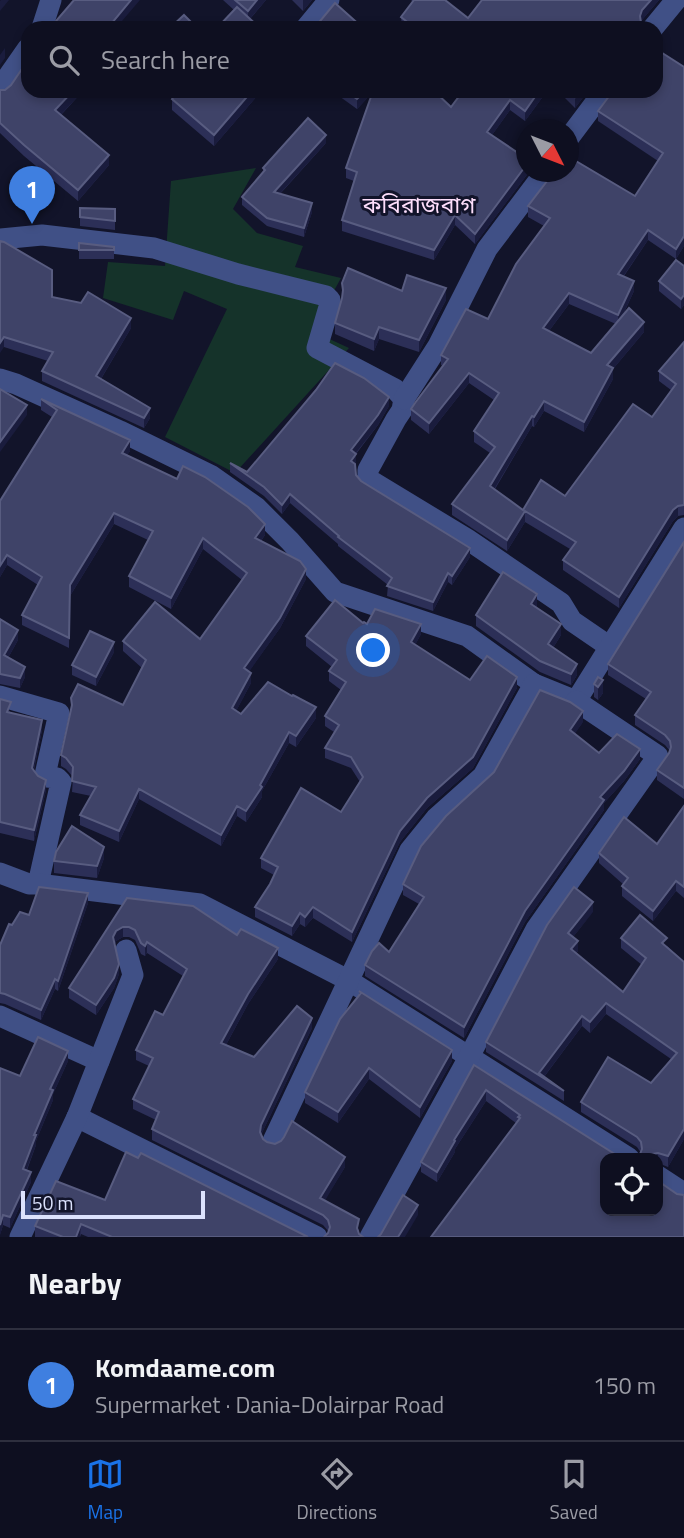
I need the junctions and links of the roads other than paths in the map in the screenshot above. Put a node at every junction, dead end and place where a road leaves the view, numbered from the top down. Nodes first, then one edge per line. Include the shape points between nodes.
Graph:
1 (51, 0) edge
2 (328, 0) edge
3 (676, 0) edge
4 (44, 21) edge
5 (312, 21) edge
6 (659, 21) edge
7 (21, 58) edge
8 (0, 88) edge
9 (599, 98) edge
10 (579, 125) edge
11 (538, 182) edge
12 (0, 239) edge
13 (0, 379) edge
14 (404, 399) junction
15 (684, 528) edge
16 (610, 646) junction
17 (534, 684) junction
18 (0, 696) edge
19 (576, 701) junction
20 (0, 873) edge
21 (38, 884) junction
22 (126, 950) dead end
23 (348, 980) junction
24 (0, 1016) edge
25 (469, 1057) junction
26 (99, 1061) junction
27 (77, 1116) junction
28 (273, 1141) edge
29 (621, 1153) edge
30 (663, 1179) edge
31 (684, 1193) edge
32 (20, 1237) edge
33 (317, 1237) edge
34 (370, 1237) edge

1 - 4 street
2 - 5 street
3 - 6 street
7 - 8 street
9 - 10 street
11 - 14 street via 488,249 438,346
12 - 14 street via 42,235 154,248 326,296 329,307 317,348 395,389
13 - 17 street via 212,476 256,508 335,592 467,636
14 - 16 street via 368,470 368,479 561,603 572,621
15 - 16 street
16 - 19 street
17 - 19 street
17 - 23 street via 483,776 436,818 410,850
18 - 21 street via 59,713 45,775 61,782
19 - 25 street via 658,756 536,929
20 - 21 street
21 - 23 street via 200,904
22 - 26 street via 133,975
23 - 25 street
23 - 28 street
24 - 26 street
25 - 29 street
25 - 34 street
26 - 27 street
27 - 32 street
27 - 33 street
30 - 31 street

